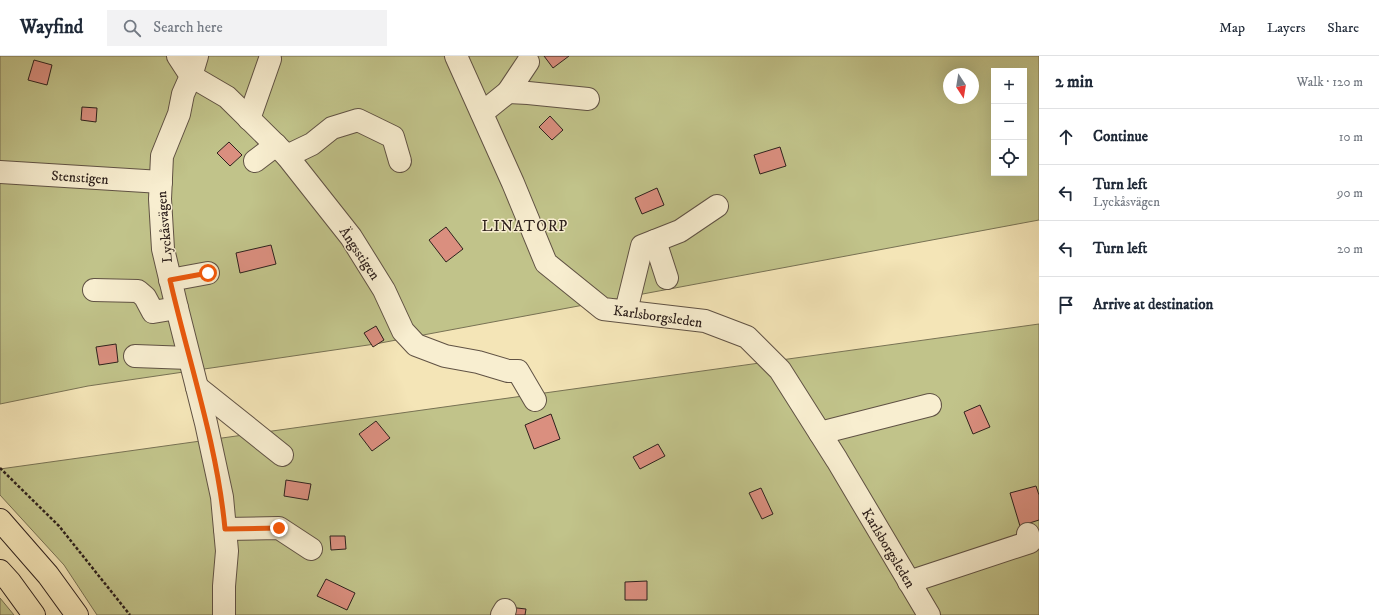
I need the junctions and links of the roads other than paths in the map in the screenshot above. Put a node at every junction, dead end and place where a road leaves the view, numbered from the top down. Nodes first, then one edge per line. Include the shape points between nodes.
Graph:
1 (178, 56) edge
2 (456, 56) edge
3 (270, 59) dead end
4 (528, 62) dead end
5 (194, 66) edge
6 (508, 92) junction
7 (588, 99) dead end
8 (482, 113) junction
9 (250, 119) junction
10 (281, 151) junction
11 (255, 161) dead end
12 (400, 161) dead end
13 (0, 172) edge
14 (161, 182) junction
15 (717, 206) dead end
16 (655, 241) junction
17 (208, 273) dead end
18 (667, 278) dead end
19 (170, 280) junction
20 (94, 290) dead end
21 (176, 308) junction
22 (626, 311) junction
23 (135, 356) dead end
24 (189, 358) junction
25 (197, 387) junction
26 (535, 400) dead end
27 (930, 405) dead end
28 (820, 434) junction
29 (282, 455) dead end
30 (0, 520) edge
31 (225, 529) junction
32 (1031, 545) dead end
33 (312, 549) dead end
34 (0, 571) edge
35 (909, 582) junction
36 (34, 615) edge
37 (78, 615) edge
38 (224, 615) edge
39 (929, 615) edge

1 - 5 street
2 - 8 street, Karlsborgsleden
3 - 9 street
4 - 6 street
5 - 9 street, Ängsstigen
5 - 14 street, Lyckåsvägen via 162,156
6 - 7 street
6 - 8 street
8 - 22 street, Karlsborgsleden via 546,263 602,309
9 - 10 street, Ängsstigen
10 - 11 street
10 - 12 street via 312,144 332,128 358,120 393,137
10 - 26 street, Ängsstigen via 351,237 384,290 403,331 416,345 445,356 508,371 518,371
13 - 14 street, Stenstigen
14 - 19 street, Lyckåsvägen via 163,249
15 - 16 street via 680,232
16 - 18 street
16 - 22 street via 642,246
17 - 19 street
19 - 21 street, Lyckåsvägen
20 - 21 street via 138,291 145,297 153,312
21 - 24 street, Lyckåsvägen
22 - 28 street, Karlsborgsleden via 705,321 747,337 780,370
23 - 24 street
24 - 25 street, Lyckåsvägen
25 - 29 street
25 - 31 street, Lyckåsvägen via 222,497
27 - 28 street
28 - 35 street, Karlsborgsleden
30 - 37 highway via 48,575
31 - 33 street via 279,528
31 - 38 street, Lyckåsvägen via 227,551
32 - 35 street
34 - 36 highway
35 - 39 street, Karlsborgsleden

